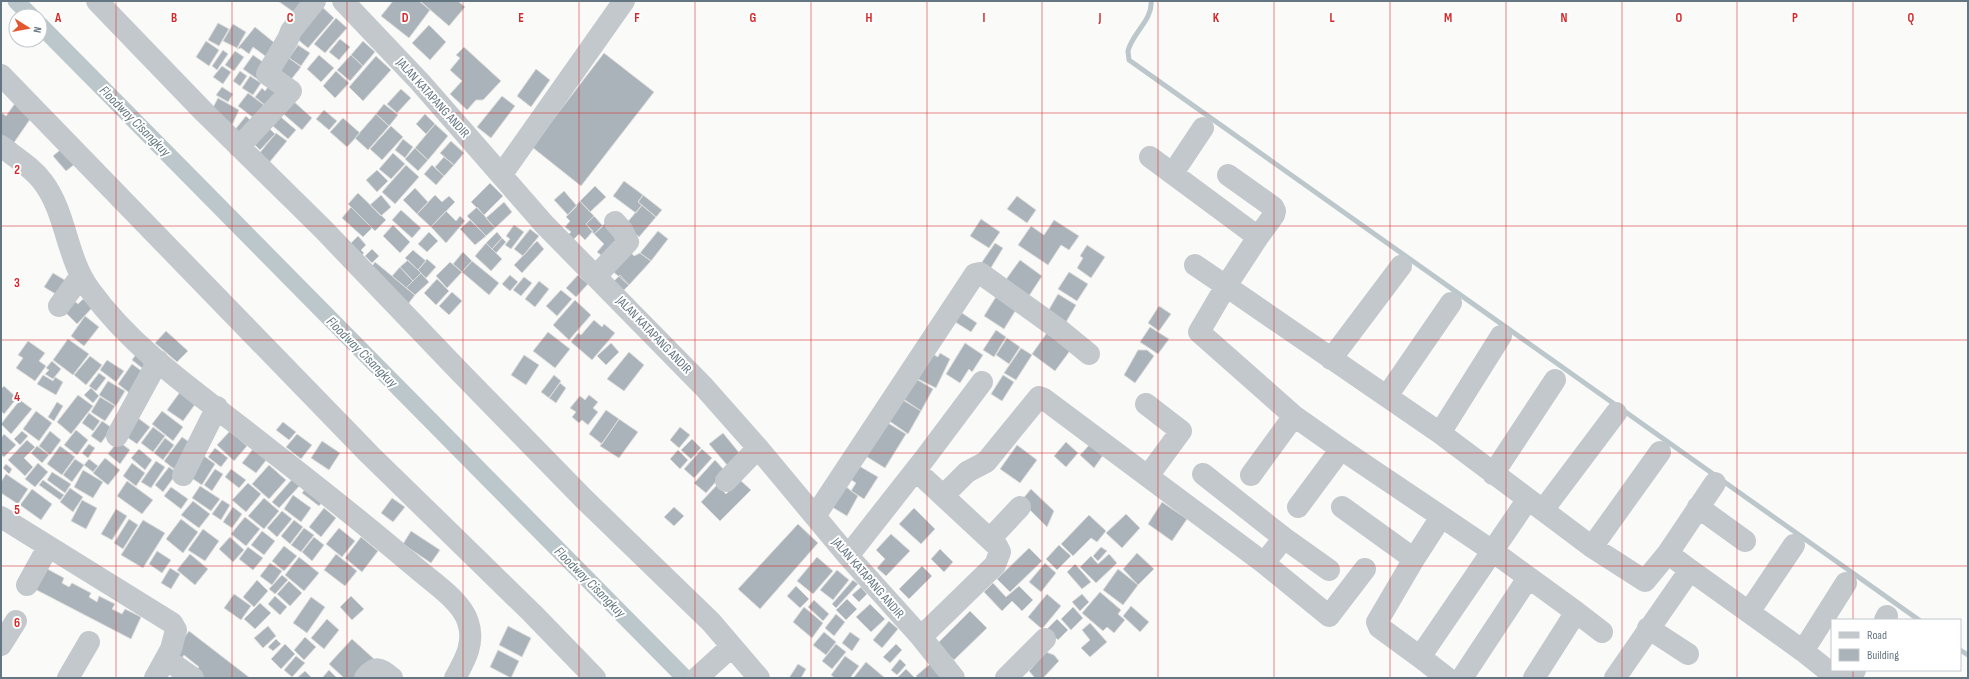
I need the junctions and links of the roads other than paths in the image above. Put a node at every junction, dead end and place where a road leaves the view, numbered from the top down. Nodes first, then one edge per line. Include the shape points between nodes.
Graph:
1 (97, 1) edge
2 (315, 1) edge
3 (343, 1) edge
4 (624, 1) edge
5 (1, 75) edge
6 (1203, 128) dead end
7 (1, 146) edge
8 (239, 147) junction
9 (1150, 157) dead end
10 (1173, 173) junction
11 (502, 174) junction
12 (1228, 175) dead end
13 (615, 222) dead end
14 (1258, 237) junction
15 (1195, 266) dead end
16 (1401, 266) dead end
17 (596, 276) junction
18 (80, 278) junction
19 (1226, 286) junction
20 (1451, 303) dead end
21 (59, 306) dead end
22 (1501, 336) dead end
23 (1089, 354) dead end
24 (1331, 359) junction
25 (158, 361) junction
26 (1555, 380) dead end
27 (982, 382) dead end
28 (1387, 396) junction
29 (1146, 404) dead end
30 (217, 407) junction
31 (1616, 413) dead end
32 (1294, 416) junction
33 (1440, 434) junction
34 (117, 436) dead end
35 (758, 448) junction
36 (1341, 449) junction
37 (1660, 452) dead end
38 (1203, 474) dead end
39 (1493, 474) junction
40 (183, 475) dead end
41 (1251, 475) dead end
42 (1148, 476) junction
43 (925, 479) dead end
44 (726, 481) dead end
45 (1715, 483) dead end
46 (944, 495) junction
47 (1536, 505) junction
48 (1020, 507) dead end
49 (1298, 507) dead end
50 (1342, 507) dead end
51 (1698, 507) junction
52 (815, 516) junction
53 (1, 517) edge
54 (1441, 517) junction
55 (1284, 538) junction
56 (990, 539) junction
57 (1745, 541) dead end
58 (1794, 544) dead end
59 (48, 546) junction
60 (1592, 547) junction
61 (1491, 550) junction
62 (1668, 553) junction
63 (848, 556) junction
64 (1414, 559) junction
65 (1264, 563) junction
66 (1365, 569) dead end
67 (1330, 570) dead end
68 (1690, 570) junction
69 (1528, 578) junction
70 (1846, 583) dead end
71 (27, 586) dead end
72 (1576, 612) junction
73 (1749, 612) junction
74 (16, 621) dead end
75 (1648, 628) junction
76 (1602, 632) dead end
77 (921, 637) junction
78 (1044, 639) dead end
79 (89, 642) dead end
80 (1, 645) edge
81 (731, 647) junction
82 (1803, 651) junction
83 (1688, 654) dead end
84 (1420, 657) junction
85 (166, 659) junction
86 (459, 677) edge
87 (1536, 677) edge
88 (1616, 677) edge
89 (68, 678) edge
90 (155, 678) edge
91 (193, 678) edge
92 (364, 678) edge
93 (392, 678) edge
94 (595, 678) edge
95 (697, 678) edge
96 (759, 678) edge
97 (954, 678) edge
98 (1006, 678) edge
99 (1447, 678) edge
100 (1462, 678) edge
101 (1837, 678) edge

1 - 8 street
2 - 8 street via 291,31 267,74 292,91
3 - 11 street, JALAN KATAPANG ANDIR
4 - 11 street
5 - 94 street via 369,454
6 - 10 street
7 - 18 street via 36,172 45,183 56,203
8 - 81 street via 323,229 584,499 710,622
9 - 10 street
10 - 14 street
11 - 17 street, JALAN KATAPANG ANDIR via 544,224
12 - 14 street via 1274,207 1274,215
13 - 17 street via 628,242
14 - 19 street
15 - 19 street
16 - 24 street
17 - 35 street, JALAN KATAPANG ANDIR via 704,387
18 - 21 street
18 - 25 street via 113,320
19 - 24 street
19 - 32 street via 1199,332
20 - 28 street
22 - 33 street
23 - 52 street via 980,274 975,274
24 - 28 street
25 - 30 street
25 - 34 street
26 - 39 street
27 - 63 street via 926,458
28 - 33 street
29 - 42 street via 1181,431
30 - 40 street
30 - 86 street via 374,532 453,599 468,621 470,633 470,644
31 - 47 street
32 - 36 street
32 - 41 street
33 - 39 street
35 - 44 street
35 - 52 street, JALAN KATAPANG ANDIR
36 - 49 street
36 - 54 street
37 - 60 street
38 - 55 street
39 - 47 street
42 - 46 street via 1039,397 986,462 967,472
42 - 65 street
43 - 46 street
45 - 51 street
46 - 56 street
47 - 60 street
47 - 61 street
48 - 56 street
50 - 64 street
51 - 57 street
51 - 62 street
52 - 63 street, JALAN KATAPANG ANDIR
53 - 59 street
54 - 61 street
54 - 64 street
55 - 65 street
55 - 67 street
56 - 77 street via 1000,552 995,565
58 - 73 street
59 - 71 street
59 - 85 street via 172,623 176,630 175,640
60 - 62 street via 1643,581 1649,578
61 - 69 street
61 - 84 street
62 - 68 street
63 - 77 street, JALAN KATAPANG ANDIR
64 - 84 street via 1377,622
65 - 66 street via 1329,616
68 - 73 street
68 - 75 street
69 - 72 street
69 - 100 street
70 - 82 street
72 - 76 street
72 - 87 street
73 - 82 street
74 - 80 street
75 - 83 street
75 - 88 street
77 - 97 street, JALAN KATAPANG ANDIR
78 - 98 street
79 - 89 street
81 - 95 street
81 - 96 street
82 - 101 street
84 - 99 street
85 - 90 street
85 - 91 street
92 - 93 street via 370,671 378,669

